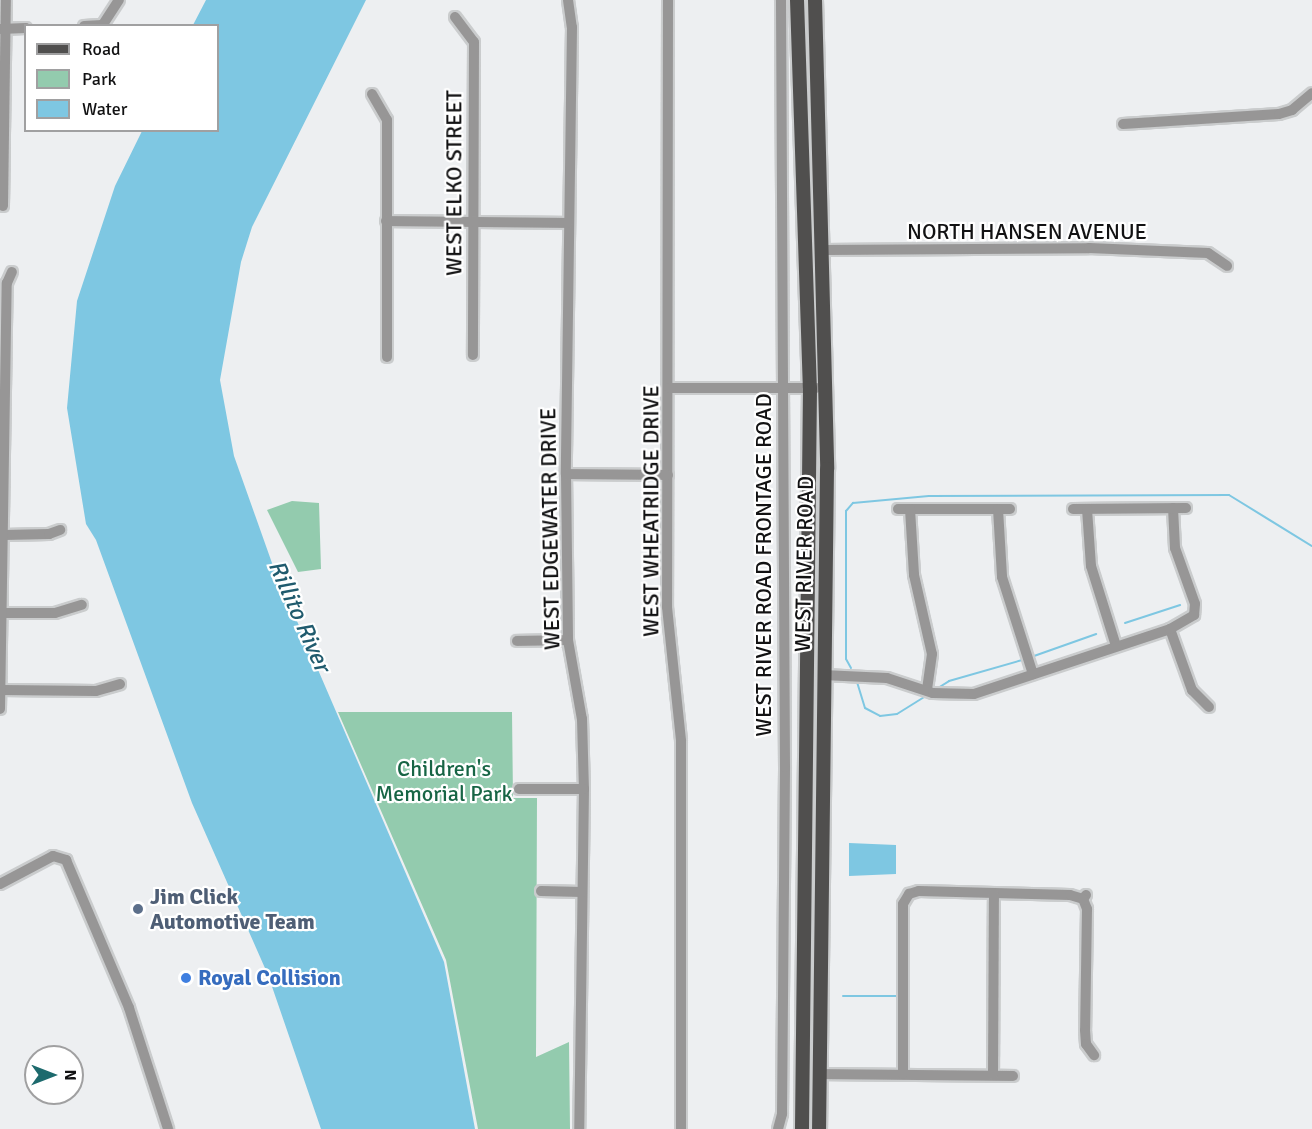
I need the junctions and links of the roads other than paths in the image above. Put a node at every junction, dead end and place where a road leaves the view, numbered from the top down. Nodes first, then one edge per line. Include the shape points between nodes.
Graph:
1 (6, 0) edge
2 (119, 0) edge
3 (568, 0) edge
4 (668, 0) edge
5 (781, 0) edge
6 (797, 0) edge
7 (815, 0) edge
8 (455, 17) dead end
9 (103, 24) edge
10 (24, 28) edge
11 (2, 29) edge
12 (1312, 93) edge
13 (372, 94) dead end
14 (1123, 124) dead end
15 (3, 206) dead end
16 (387, 220) junction
17 (473, 223) junction
18 (568, 223) junction
19 (824, 250) junction
20 (1227, 266) dead end
21 (12, 272) dead end
22 (473, 355) dead end
23 (387, 357) dead end
24 (826, 387) junction
25 (669, 388) junction
26 (783, 388) junction
27 (810, 388) junction
28 (566, 474) junction
29 (668, 475) junction
30 (1186, 507) dead end
31 (1173, 508) junction
32 (898, 509) dead end
33 (910, 509) junction
34 (998, 509) junction
35 (1010, 509) dead end
36 (1073, 509) dead end
37 (1086, 509) junction
38 (60, 530) dead end
39 (2, 539) edge
40 (82, 605) dead end
41 (3, 613) junction
42 (1170, 629) junction
43 (568, 640) junction
44 (517, 641) dead end
45 (1116, 646) junction
46 (1033, 674) junction
47 (823, 675) junction
48 (120, 684) dead end
49 (2, 690) junction
50 (927, 690) junction
51 (1209, 707) dead end
52 (0, 709) edge
53 (519, 789) dead end
54 (584, 789) junction
55 (0, 884) edge
56 (541, 891) dead end
57 (582, 892) junction
58 (993, 894) junction
59 (1094, 1056) dead end
60 (820, 1074) junction
61 (903, 1074) junction
62 (993, 1075) junction
63 (1013, 1076) dead end
64 (168, 1129) edge
65 (579, 1129) edge
66 (681, 1129) edge
67 (778, 1129) edge
68 (802, 1129) edge
69 (819, 1129) edge

1 - 11 street
2 - 9 street
3 - 18 street, WEST EDGEWATER DRIVE via 572,27
4 - 25 street, WEST WHEATRIDGE DRIVE
5 - 26 street, WEST RIVER ROAD FRONTAGE ROAD
6 - 27 main road, WEST RIVER ROAD
7 - 19 main road, WEST RIVER ROAD
8 - 17 street, WEST ELKO STREET via 474,42
10 - 11 street
11 - 15 street
12 - 14 street via 1292,110 1280,114
13 - 16 street via 387,120
16 - 17 street
16 - 23 street
17 - 18 street
17 - 22 street, WEST ELKO STREET
18 - 28 street, WEST EDGEWATER DRIVE
19 - 20 street, NORTH HANSEN AVENUE via 1089,248 1208,253
19 - 24 main road, WEST RIVER ROAD
21 - 39 street via 7,283
24 - 27 street
24 - 47 main road, WEST RIVER ROAD
25 - 26 street
25 - 29 street, WEST WHEATRIDGE DRIVE
26 - 27 street
26 - 67 street, WEST RIVER ROAD FRONTAGE ROAD via 785,767 782,1114
27 - 68 main road, WEST RIVER ROAD
28 - 29 street
28 - 43 street, WEST EDGEWATER DRIVE
29 - 66 street, WEST WHEATRIDGE DRIVE via 667,607 681,741
30 - 31 street
31 - 37 street
31 - 42 street via 1175,548 1198,617
32 - 33 street
33 - 34 street
33 - 50 street via 914,575 932,654
34 - 35 street
34 - 46 street via 1002,577
36 - 37 street
37 - 45 street via 1091,566
38 - 39 street
39 - 41 street
40 - 41 street via 55,613
41 - 49 street
42 - 45 street
42 - 51 street via 1192,690
43 - 44 street
43 - 54 street, WEST EDGEWATER DRIVE via 582,719
45 - 46 street
46 - 50 street via 974,694
47 - 50 street via 887,678
47 - 60 main road, WEST RIVER ROAD
48 - 49 street via 96,691
49 - 52 street
53 - 54 street
54 - 57 street, WEST EDGEWATER DRIVE
55 - 64 street via 52,856 61,856 69,865 129,1008
56 - 57 street
57 - 65 street, WEST EDGEWATER DRIVE
58 - 59 street via 1085,896 1084,1030 1086,1044
58 - 61 street via 906,892
58 - 62 street
60 - 61 street
60 - 69 main road, WEST RIVER ROAD
61 - 62 street
62 - 63 street

